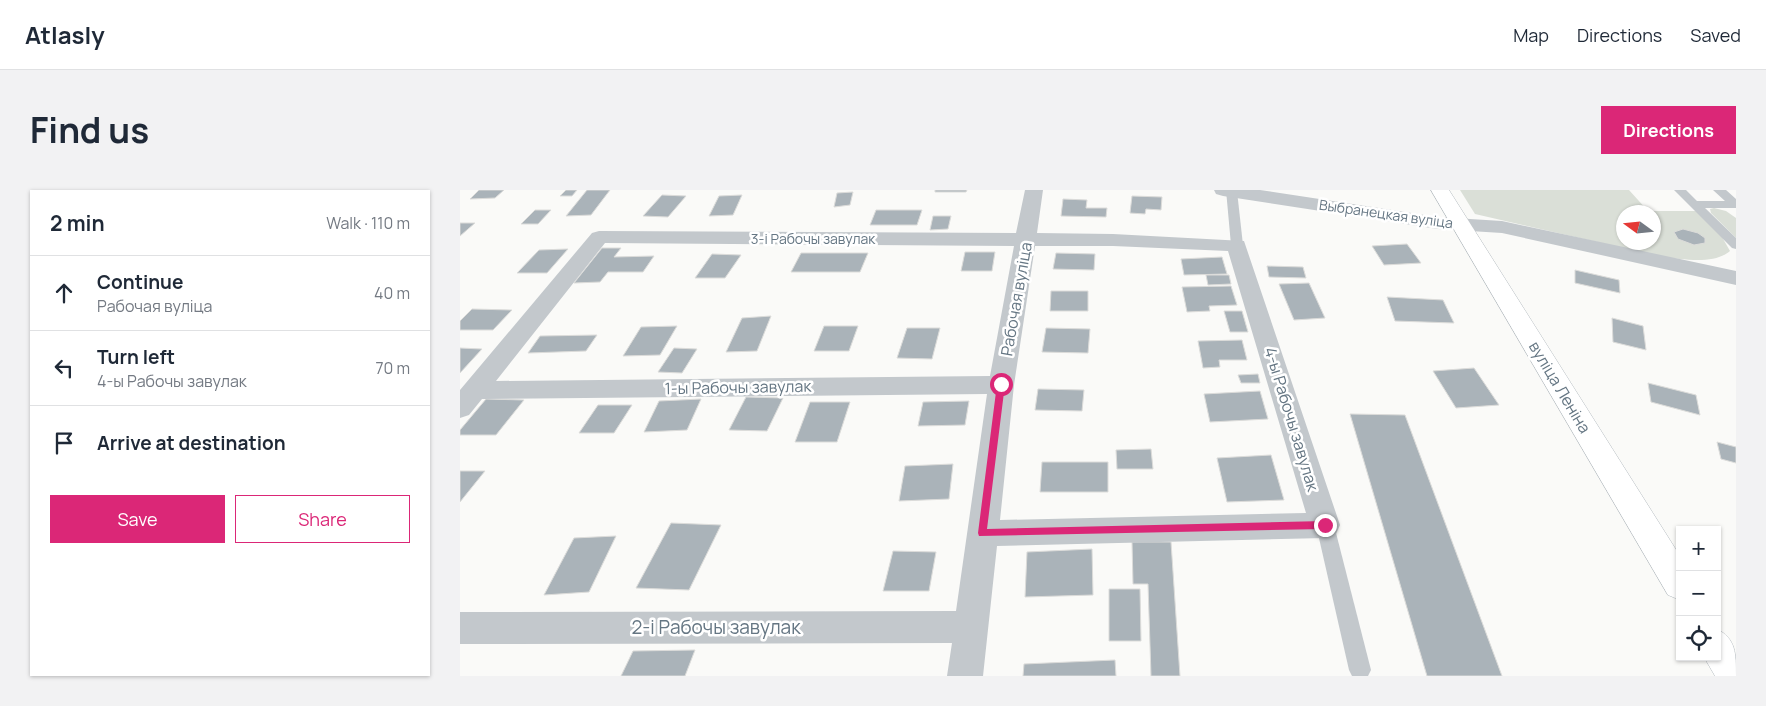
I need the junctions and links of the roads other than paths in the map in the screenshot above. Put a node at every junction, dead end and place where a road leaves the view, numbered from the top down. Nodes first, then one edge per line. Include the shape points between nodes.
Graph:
1 (1034, 190) edge
2 (1440, 190) edge
3 (1680, 190) edge
4 (1719, 190) edge
5 (1238, 191) edge
6 (1695, 204) junction
7 (1736, 205) edge
8 (1461, 224) junction
9 (1026, 240) junction
10 (1237, 245) junction
11 (1736, 246) edge
12 (1736, 278) edge
13 (1001, 384) junction
14 (468, 399) edge
15 (1325, 525) junction
16 (982, 533) junction
17 (1676, 577) edge
18 (972, 627) junction
19 (460, 628) edge
20 (1721, 653) edge
21 (1360, 670) dead end
22 (965, 676) edge
23 (1735, 676) edge

1 - 9 street, Рабочая вуліца
2 - 8 main road, вуліца Леніна
3 - 6 lane
4 - 7 lane
5 - 8 street, Выбранецкая вуліца
5 - 10 lane
6 - 7 lane
6 - 11 lane
8 - 12 street, Выбранецкая вуліца via 1502,227
8 - 17 main road, вуліца Леніна
9 - 10 street
9 - 13 street, Рабочая вуліца
9 - 14 street, 3-і Рабочы завулак via 599,237
10 - 15 street, 4-ы Рабочы завулак
13 - 14 street, 1-ы Рабочы завулак
13 - 16 street, Рабочая вуліца
15 - 16 street
15 - 21 lane
16 - 18 street, Рабочая вуліца
18 - 19 street, 2-і Рабочы завулак
18 - 22 street, Рабочая вуліца
20 - 23 main road

